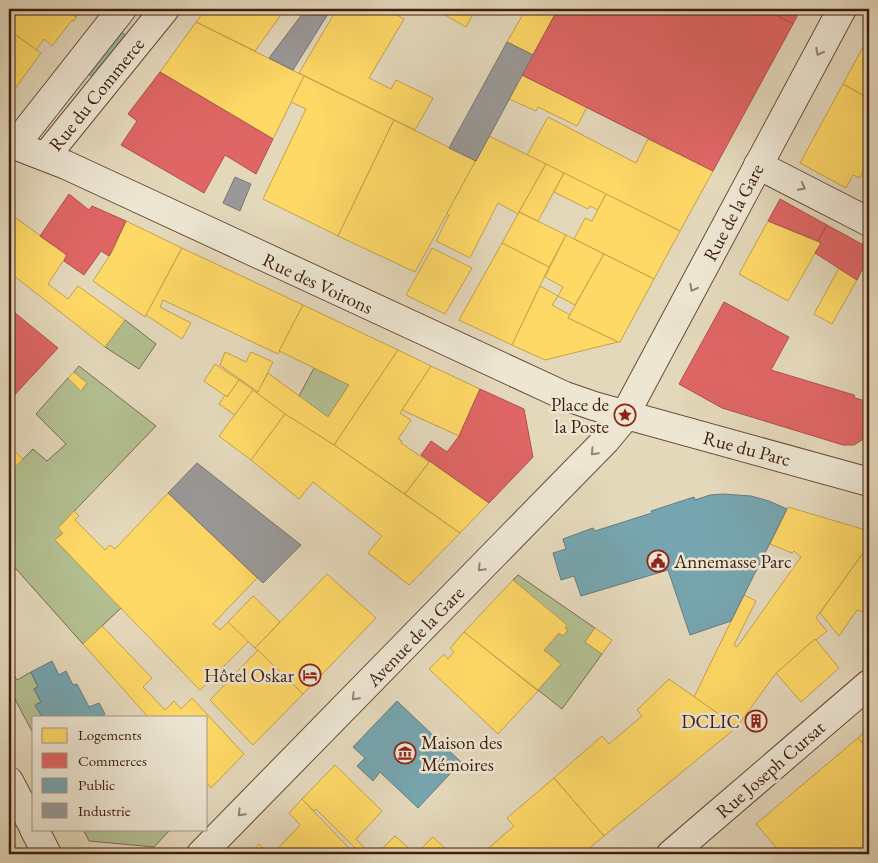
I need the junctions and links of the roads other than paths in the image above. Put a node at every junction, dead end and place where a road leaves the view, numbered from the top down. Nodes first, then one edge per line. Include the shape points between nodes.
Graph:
1 (122, 9) edge
2 (165, 9) edge
3 (842, 9) edge
4 (12, 144) edge
5 (46, 156) junction
6 (758, 165) junction
7 (869, 222) edge
8 (624, 414) junction
9 (869, 482) edge
10 (869, 684) edge
11 (9, 781) edge
12 (32, 825) edge
13 (35, 830) edge
14 (47, 854) edge
15 (201, 854) edge
16 (671, 854) edge

1 - 4 street, Rue du Commerce
2 - 5 street, Rue du Commerce
3 -> 6 street, Rue de la Gare
4 - 5 street, Rue des Voirons
5 - 8 street, Rue des Voirons via 547,389
6 -> 7 street
6 -> 8 street, Rue de la Gare
8 - 9 street, Rue du Parc
8 -> 15 street, Avenue de la Gare via 606,440
10 - 16 street, Rue Joseph Cursat
11 - 12 street
13 - 14 street

